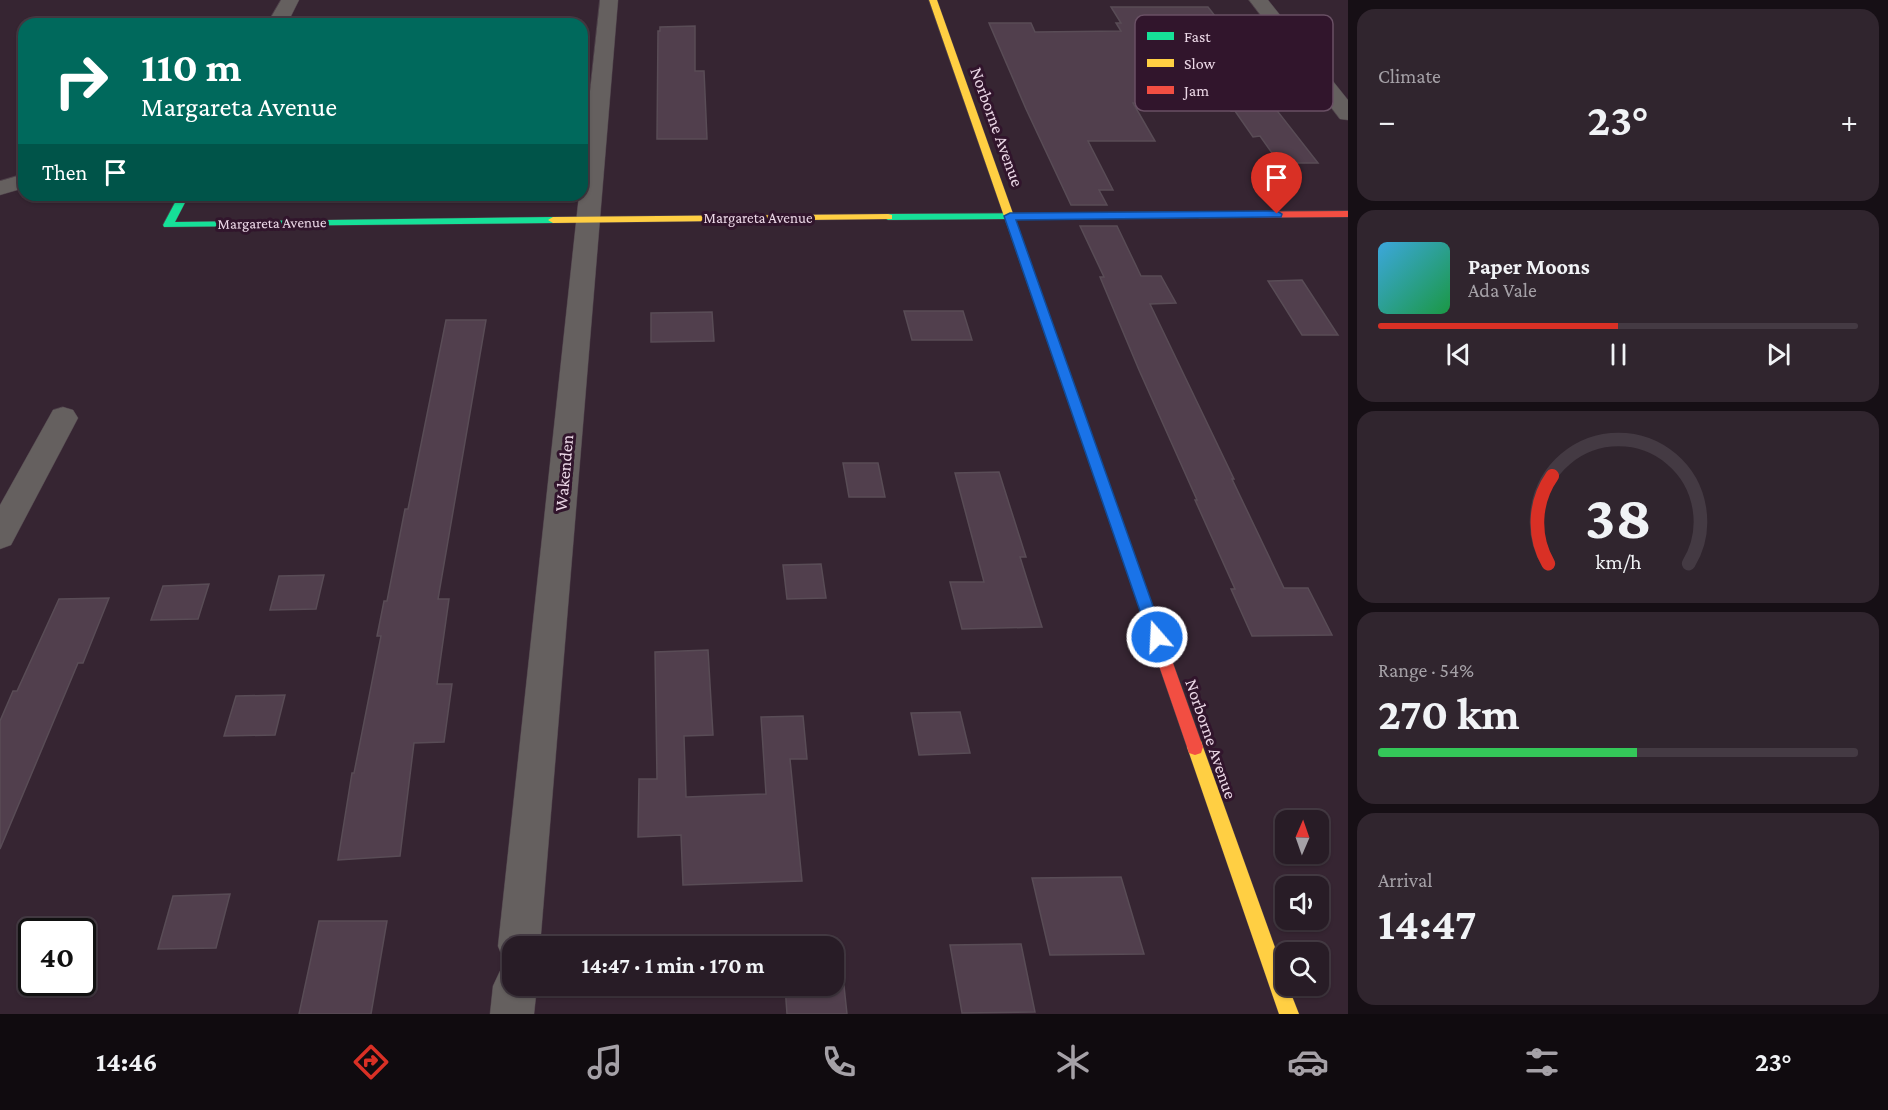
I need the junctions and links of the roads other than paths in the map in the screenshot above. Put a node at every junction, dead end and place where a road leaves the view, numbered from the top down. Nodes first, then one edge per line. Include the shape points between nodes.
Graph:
1 (290, 0) edge
2 (609, 0) edge
3 (933, 0) edge
4 (1258, 0) edge
5 (1270, 15) edge
6 (280, 18) edge
7 (1333, 95) edge
8 (1348, 114) edge
9 (18, 183) edge
10 (0, 188) edge
11 (181, 201) edge
12 (1348, 214) edge
13 (1010, 216) junction
14 (589, 219) junction
15 (63, 418) dead end
16 (0, 535) edge
17 (520, 936) edge
18 (514, 996) edge
19 (512, 1014) edge
20 (1289, 1014) edge

1 - 6 street
2 - 14 street, Wakenden
3 - 13 street, Norborne Avenue
4 - 5 street
7 - 8 street
9 - 10 street
11 - 14 street, Margareta Avenue via 168,225
12 - 13 street, Margareta Avenue
13 - 14 street, Margareta Avenue
13 - 20 street, Norborne Avenue
14 - 17 street, Wakenden
15 - 16 street
18 - 19 street

